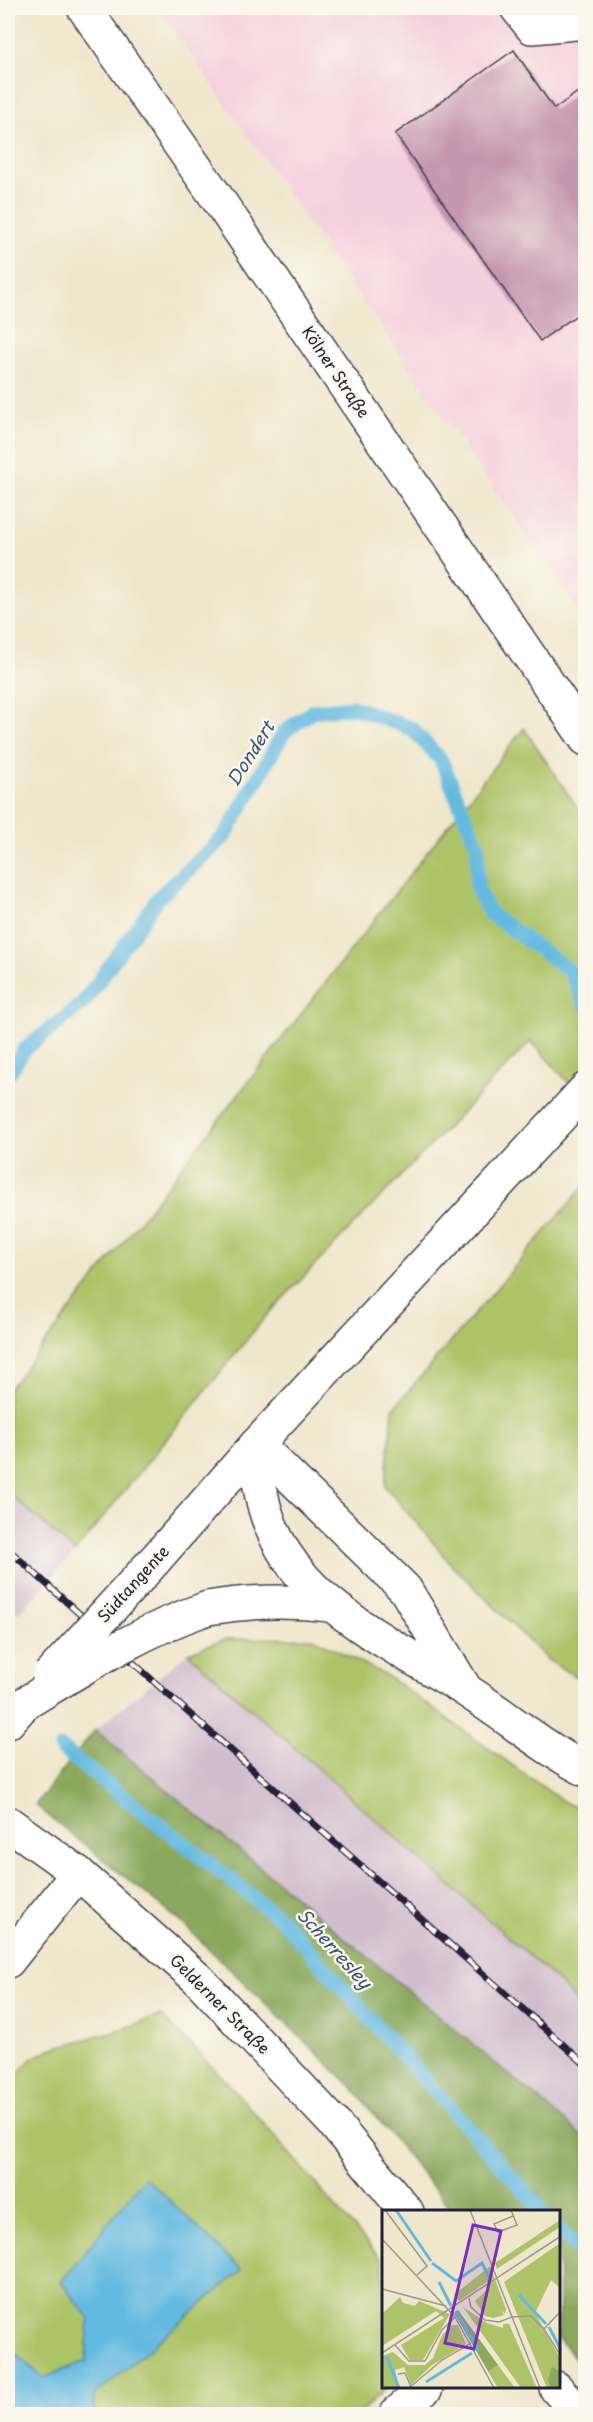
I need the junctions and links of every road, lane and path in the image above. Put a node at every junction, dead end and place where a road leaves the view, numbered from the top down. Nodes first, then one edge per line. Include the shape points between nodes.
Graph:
1 (84, 8) edge
2 (517, 8) edge
3 (585, 22) edge
4 (585, 738) edge
5 (585, 1089) edge
6 (257, 1444) junction
7 (330, 1605) junction
8 (467, 1691) junction
9 (16, 1713) edge
10 (585, 1770) edge
11 (8, 1823) edge
12 (78, 1873) junction
13 (8, 1961) edge
14 (405, 2210) edge
15 (425, 2389) edge
16 (557, 2389) edge
17 (396, 2415) edge
18 (579, 2415) edge

1 - 4 main road, Kölner Straße
2 - 3 main road via 532,27
5 - 6 main road, Südtangente
6 - 7 main road via 256,1470 271,1528 303,1578
6 - 8 main road via 405,1589
6 - 9 main road, Südtangente, bridge
7 - 8 main road
7 - 9 main road, bridge via 291,1600 239,1602 183,1616 101,1657
8 - 10 main road
11 - 12 main road, Gelderner Straße
12 - 13 main road
12 - 14 main road, Gelderner Straße via 199,1980 332,2121
15 - 17 main road
16 - 18 main road

